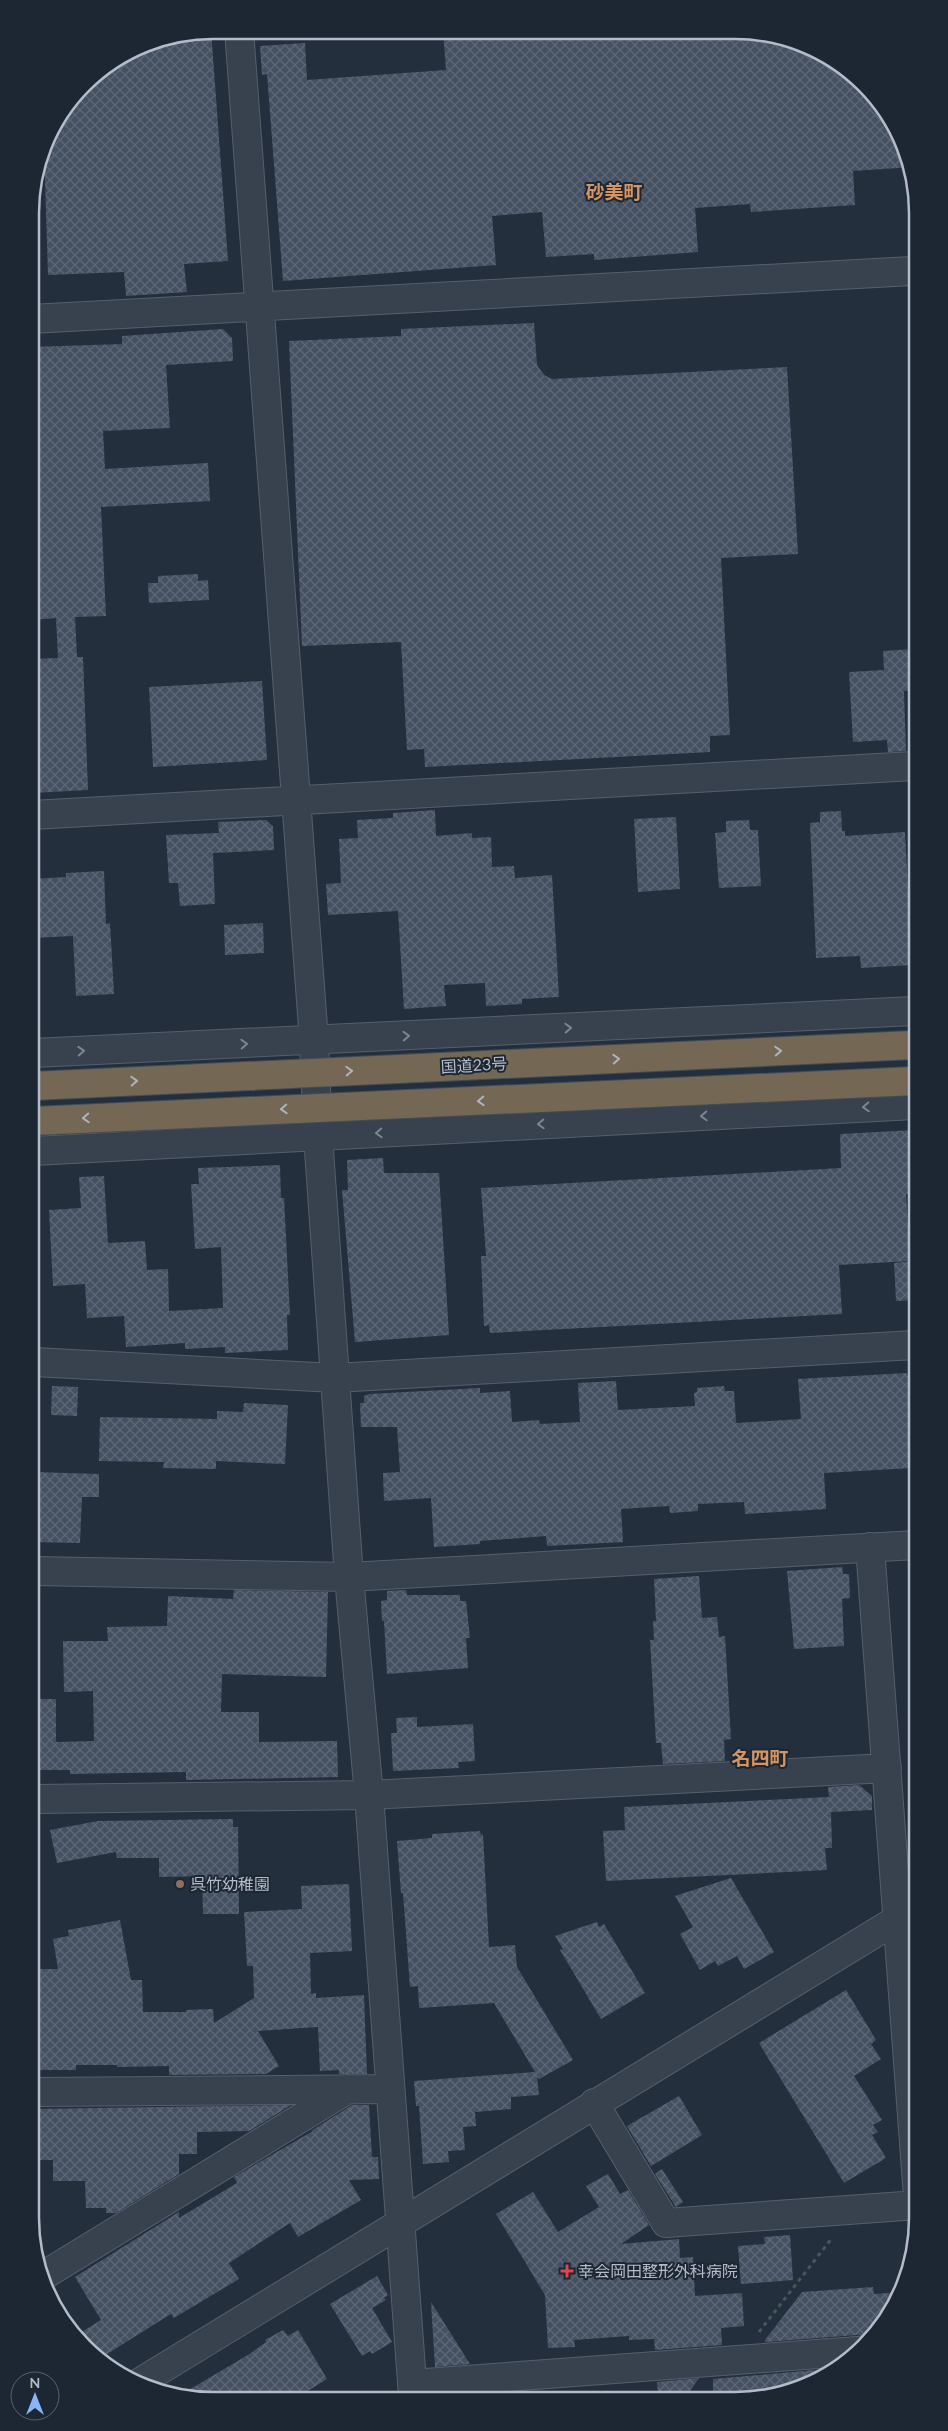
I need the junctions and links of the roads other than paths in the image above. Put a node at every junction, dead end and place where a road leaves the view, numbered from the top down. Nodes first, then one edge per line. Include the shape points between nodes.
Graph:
1 (240, 39) edge
2 (909, 271) edge
3 (259, 306) junction
4 (39, 319) edge
5 (909, 766) edge
6 (297, 800) junction
7 (39, 815) edge
8 (909, 1011) edge
9 (314, 1041) junction
10 (909, 1044) edge
11 (39, 1053) edge
12 (909, 1082) edge
13 (39, 1086) edge
14 (909, 1105) edge
15 (39, 1121) edge
16 (318, 1136) junction
17 (39, 1152) edge
18 (909, 1345) edge
19 (39, 1362) edge
20 (335, 1378) junction
21 (909, 1545) edge
22 (870, 1548) junction
23 (39, 1571) edge
24 (349, 1576) junction
25 (887, 1768) junction
26 (370, 1795) junction
27 (39, 1799) edge
28 (907, 1916) edge
29 (909, 1972) edge
30 (348, 2089) junction
31 (390, 2089) junction
32 (39, 2092) edge
33 (594, 2103) junction
34 (909, 2206) edge
35 (400, 2222) junction
36 (48, 2273) edge
37 (846, 2352) edge
38 (146, 2378) edge
39 (413, 2390) edge

1 - 3 street
2 - 3 street
3 - 4 street
3 - 6 street
5 - 6 street
6 - 7 street
6 - 9 street
9 -> 8 street
11 -> 9 street
9 - 16 street
13 -> 10 highway, 国道23号, bridge
12 -> 15 highway, bridge
14 -> 16 street
16 - 17 street
16 - 20 street
18 - 20 street
19 - 20 street
20 - 24 street
21 - 22 street
22 - 24 street
22 - 25 street
23 - 24 street
24 - 26 street
25 - 26 street
25 - 28 street
26 - 27 street
26 - 31 street
28 - 29 street
28 - 33 street
30 - 31 street
30 - 32 street
30 - 36 street
31 - 35 street
33 - 34 street via 666,2223
33 - 35 street
35 - 38 street
35 - 39 street
37 - 39 street

